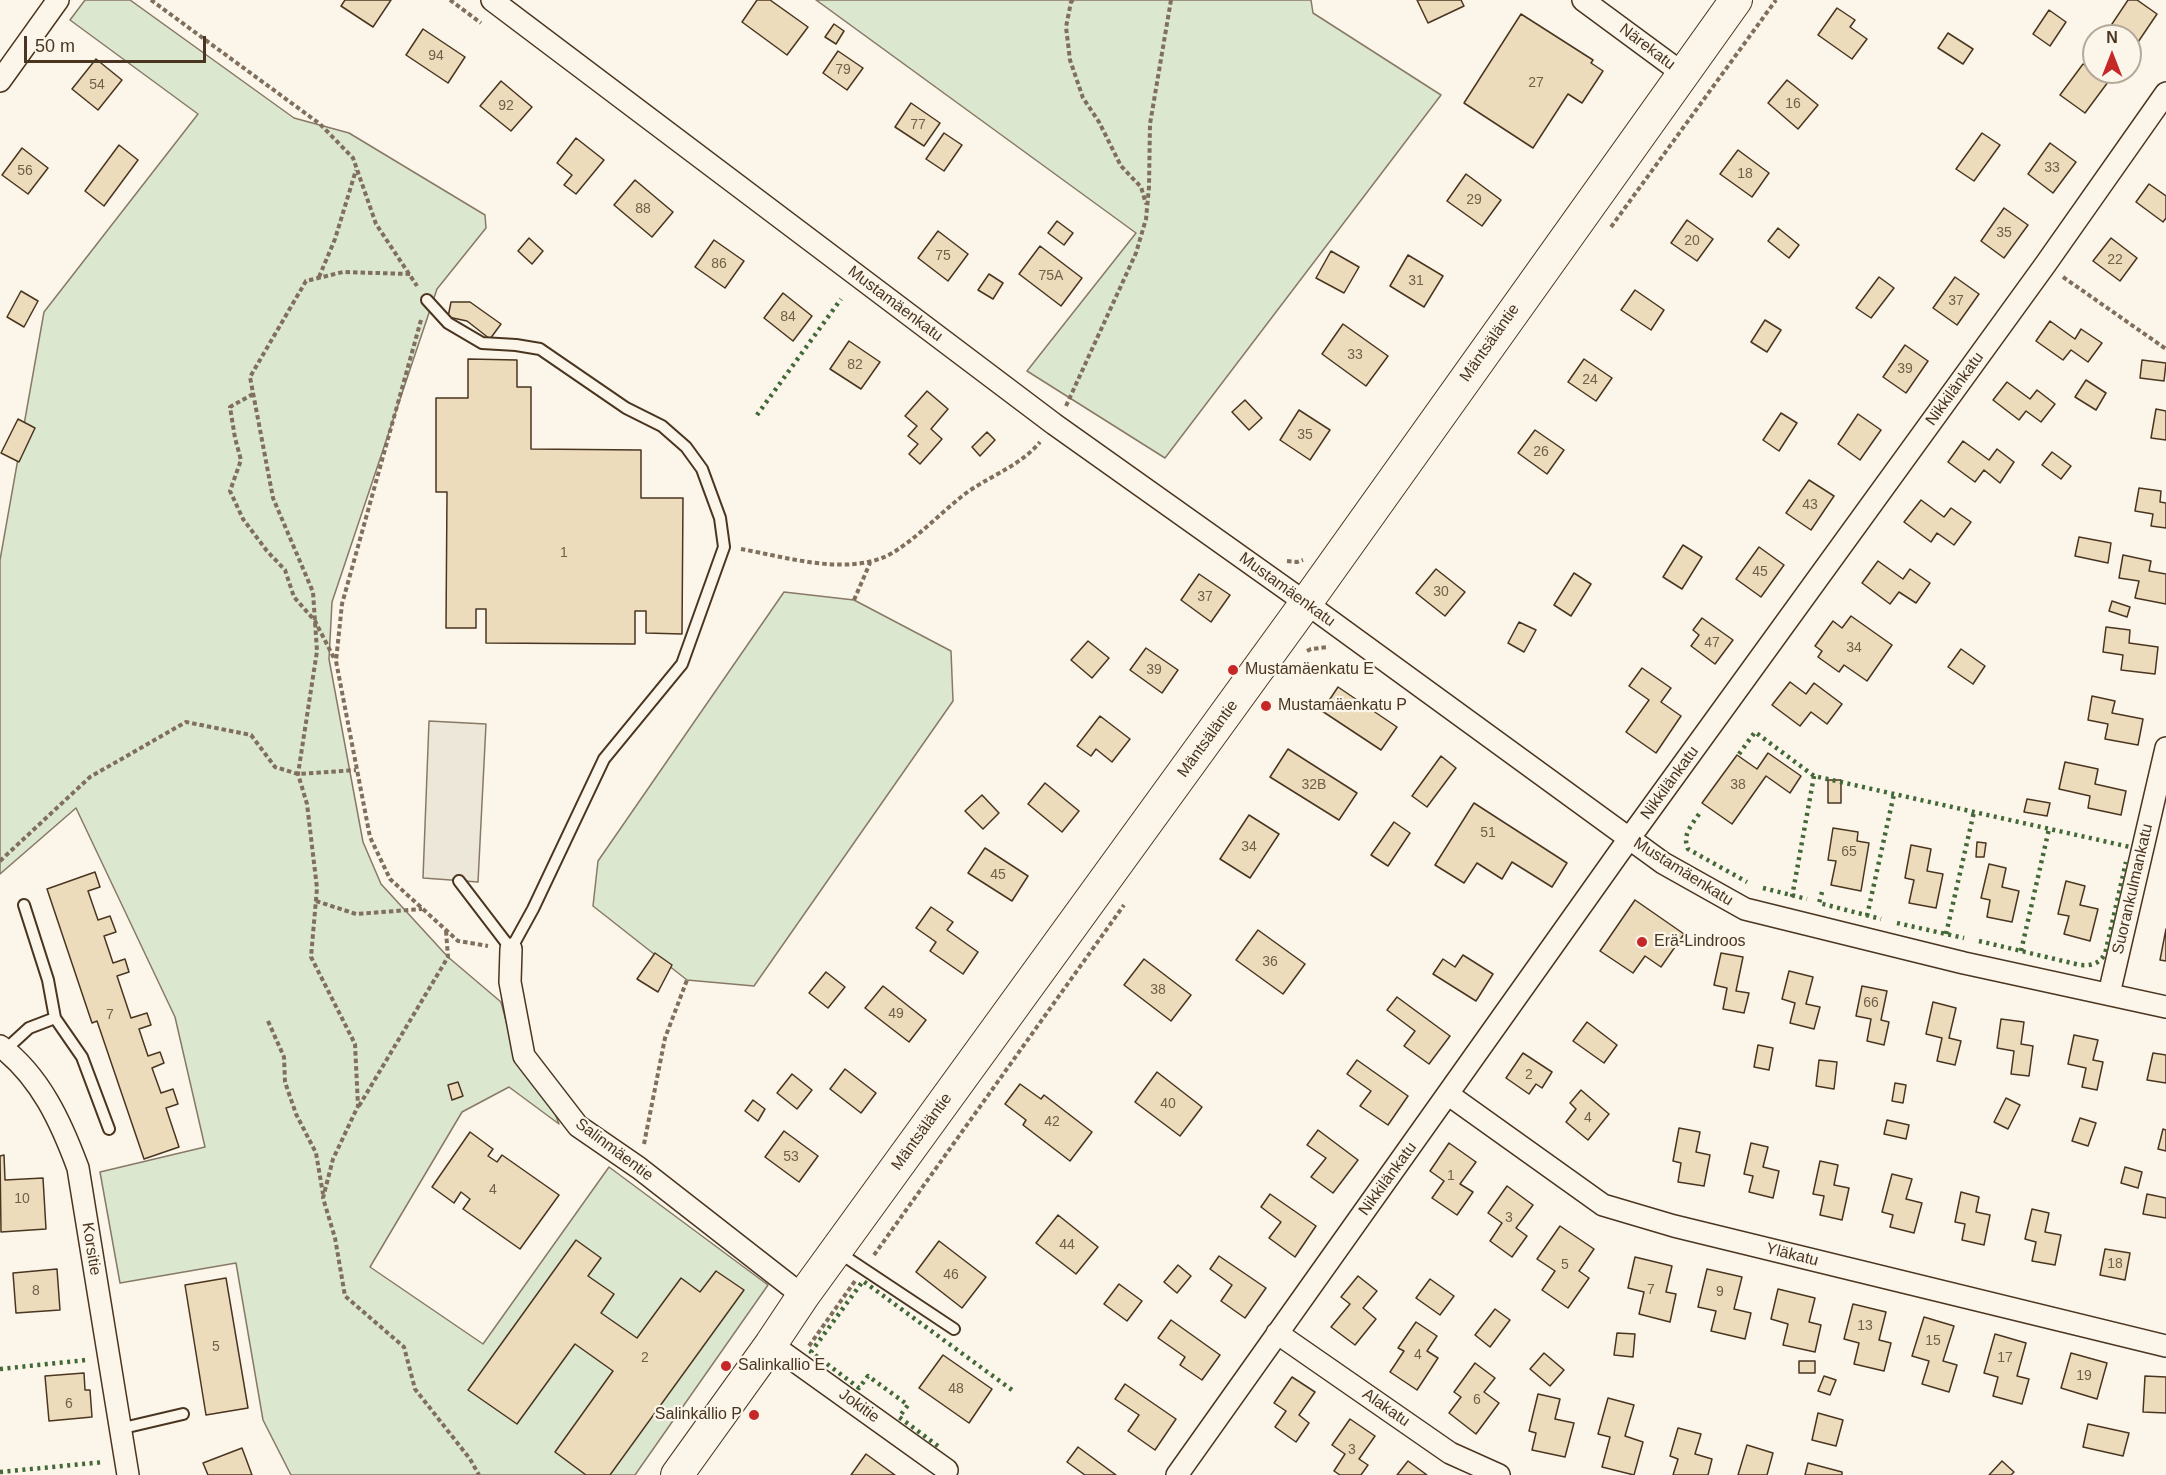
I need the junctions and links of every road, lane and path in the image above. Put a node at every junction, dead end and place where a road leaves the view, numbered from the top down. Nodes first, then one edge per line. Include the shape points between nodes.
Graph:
1 (58, 0) edge
2 (151, 0) edge
3 (450, 0) edge
4 (492, 0) edge
5 (1073, 0) edge
6 (1171, 0) edge
7 (1584, 0) edge
8 (1736, 0) edge
9 (488, 28) dead end
10 (1682, 73) junction
11 (0, 81) edge
12 (2166, 93) edge
13 (356, 168) junction
14 (1147, 208) junction
15 (2045, 265) junction
16 (410, 274) junction
17 (319, 277) junction
18 (427, 300) junction
19 (2166, 349) edge
20 (253, 394) junction
21 (1054, 424) junction
22 (724, 547) junction
23 (1312, 556) dead end
24 (1278, 559) dead end
25 (870, 562) junction
26 (854, 600) dead end
27 (1306, 603) junction
28 (315, 621) junction
29 (336, 661) junction
30 (2166, 748) edge
31 (356, 770) junction
32 (298, 774) junction
33 (1630, 840) junction
34 (0, 861) edge
35 (459, 881) dead end
36 (316, 901) junction
37 (24, 905) dead end
38 (423, 909) junction
39 (446, 931) junction
40 (511, 949) junction
41 (687, 980) dead end
42 (2109, 994) junction
43 (2166, 1007) edge
44 (55, 1018) junction
45 (268, 1021) dead end
46 (2, 1048) edge
47 (1449, 1095) junction
48 (358, 1106) junction
49 (109, 1129) dead end
50 (639, 1168) junction
51 (323, 1198) junction
52 (836, 1251) junction
53 (803, 1296) junction
54 (954, 1329) dead end
55 (1277, 1333) junction
56 (771, 1344) junction
57 (2166, 1346) edge
58 (183, 1414) dead end
59 (119, 1429) junction
60 (947, 1470) dead end
61 (128, 1475) edge
62 (479, 1475) edge
63 (676, 1475) edge
64 (1178, 1475) edge
65 (1499, 1475) edge

1 - 11 street
2 - 13 path via 320,124 353,158
3 - 9 path
4 - 21 street, Mustamäenkatu
5 - 14 path via 1066,27 1076,79 1120,166 1141,187
6 - 14 path via 1150,124
7 - 10 street, Närekatu
8 - 10 street, Mäntsäläntie
10 - 27 street, Mäntsäläntie
12 - 15 street, Nikkilänkatu
13 - 16 path via 376,224
13 - 17 path
14 - 21 path via 1136,253 1069,401
15 - 19 path
15 - 33 street, Nikkilänkatu
16 - 17 path via 344,272
16 - 18 path
17 - 20 path via 306,280 250,377
18 - 22 lane via 447,323 482,344 540,350 626,408 662,426 686,447 702,469 720,518
18 - 29 path via 342,604
20 - 28 path via 273,498 313,592
20 - 28 path via 230,407 241,460 230,491 243,519 285,570 294,597
21 - 25 path via 1031,453 1014,466 970,491 893,552
21 - 27 street, Mustamäenkatu
22 - 25 path via 820,563
22 - 40 lane via 682,664 604,759
23 - 24 path via 1297,562
25 - 26 path
27 - 33 street, Mustamäenkatu
27 - 52 street, Mäntsäläntie
28 - 29 path
28 - 32 path via 317,651
29 - 31 path
30 - 42 street, Suorankulmankatu
31 - 32 path
31 - 38 path via 375,848 390,879
32 - 34 path via 275,767 251,735 186,722 90,777
32 - 36 path via 307,804
33 - 42 street, Mustamäenkatu via 1745,909
33 - 47 street, Nikkilänkatu
35 - 40 lane
36 - 38 path via 356,914
36 - 48 path via 311,957 355,1044
37 - 44 lane via 48,980
38 - 39 path
39 - 40 path via 458,941
39 - 48 path via 448,957
40 - 50 street, Salinmäentie via 510,982 524,1056 578,1126
41 - 50 path via 665,1038
42 - 43 street, Mustamäenkatu
44 - 46 lane via 29,1028
44 - 49 lane via 82,1058
45 - 51 path via 284,1057 285,1082 296,1114 316,1153
46 - 59 street, Korsitie via 32,1076 62,1126 78,1168
47 - 55 street, Nikkilänkatu
47 - 57 street, Yläkatu via 1604,1205 1674,1226
48 - 51 path via 333,1159
50 - 53 street, Salinmäentie
51 - 62 path via 345,1296 404,1347 415,1389
52 - 53 street, Mäntsäläntie
52 - 54 lane
53 - 56 street, Mäntsäläntie
55 - 64 street, Nikkilänkatu
55 - 65 street, Alakatu via 1450,1453
56 - 60 street, Jokitie
56 - 63 street, Mäntsäläntie
58 - 59 lane
59 - 61 street, Korsitie

